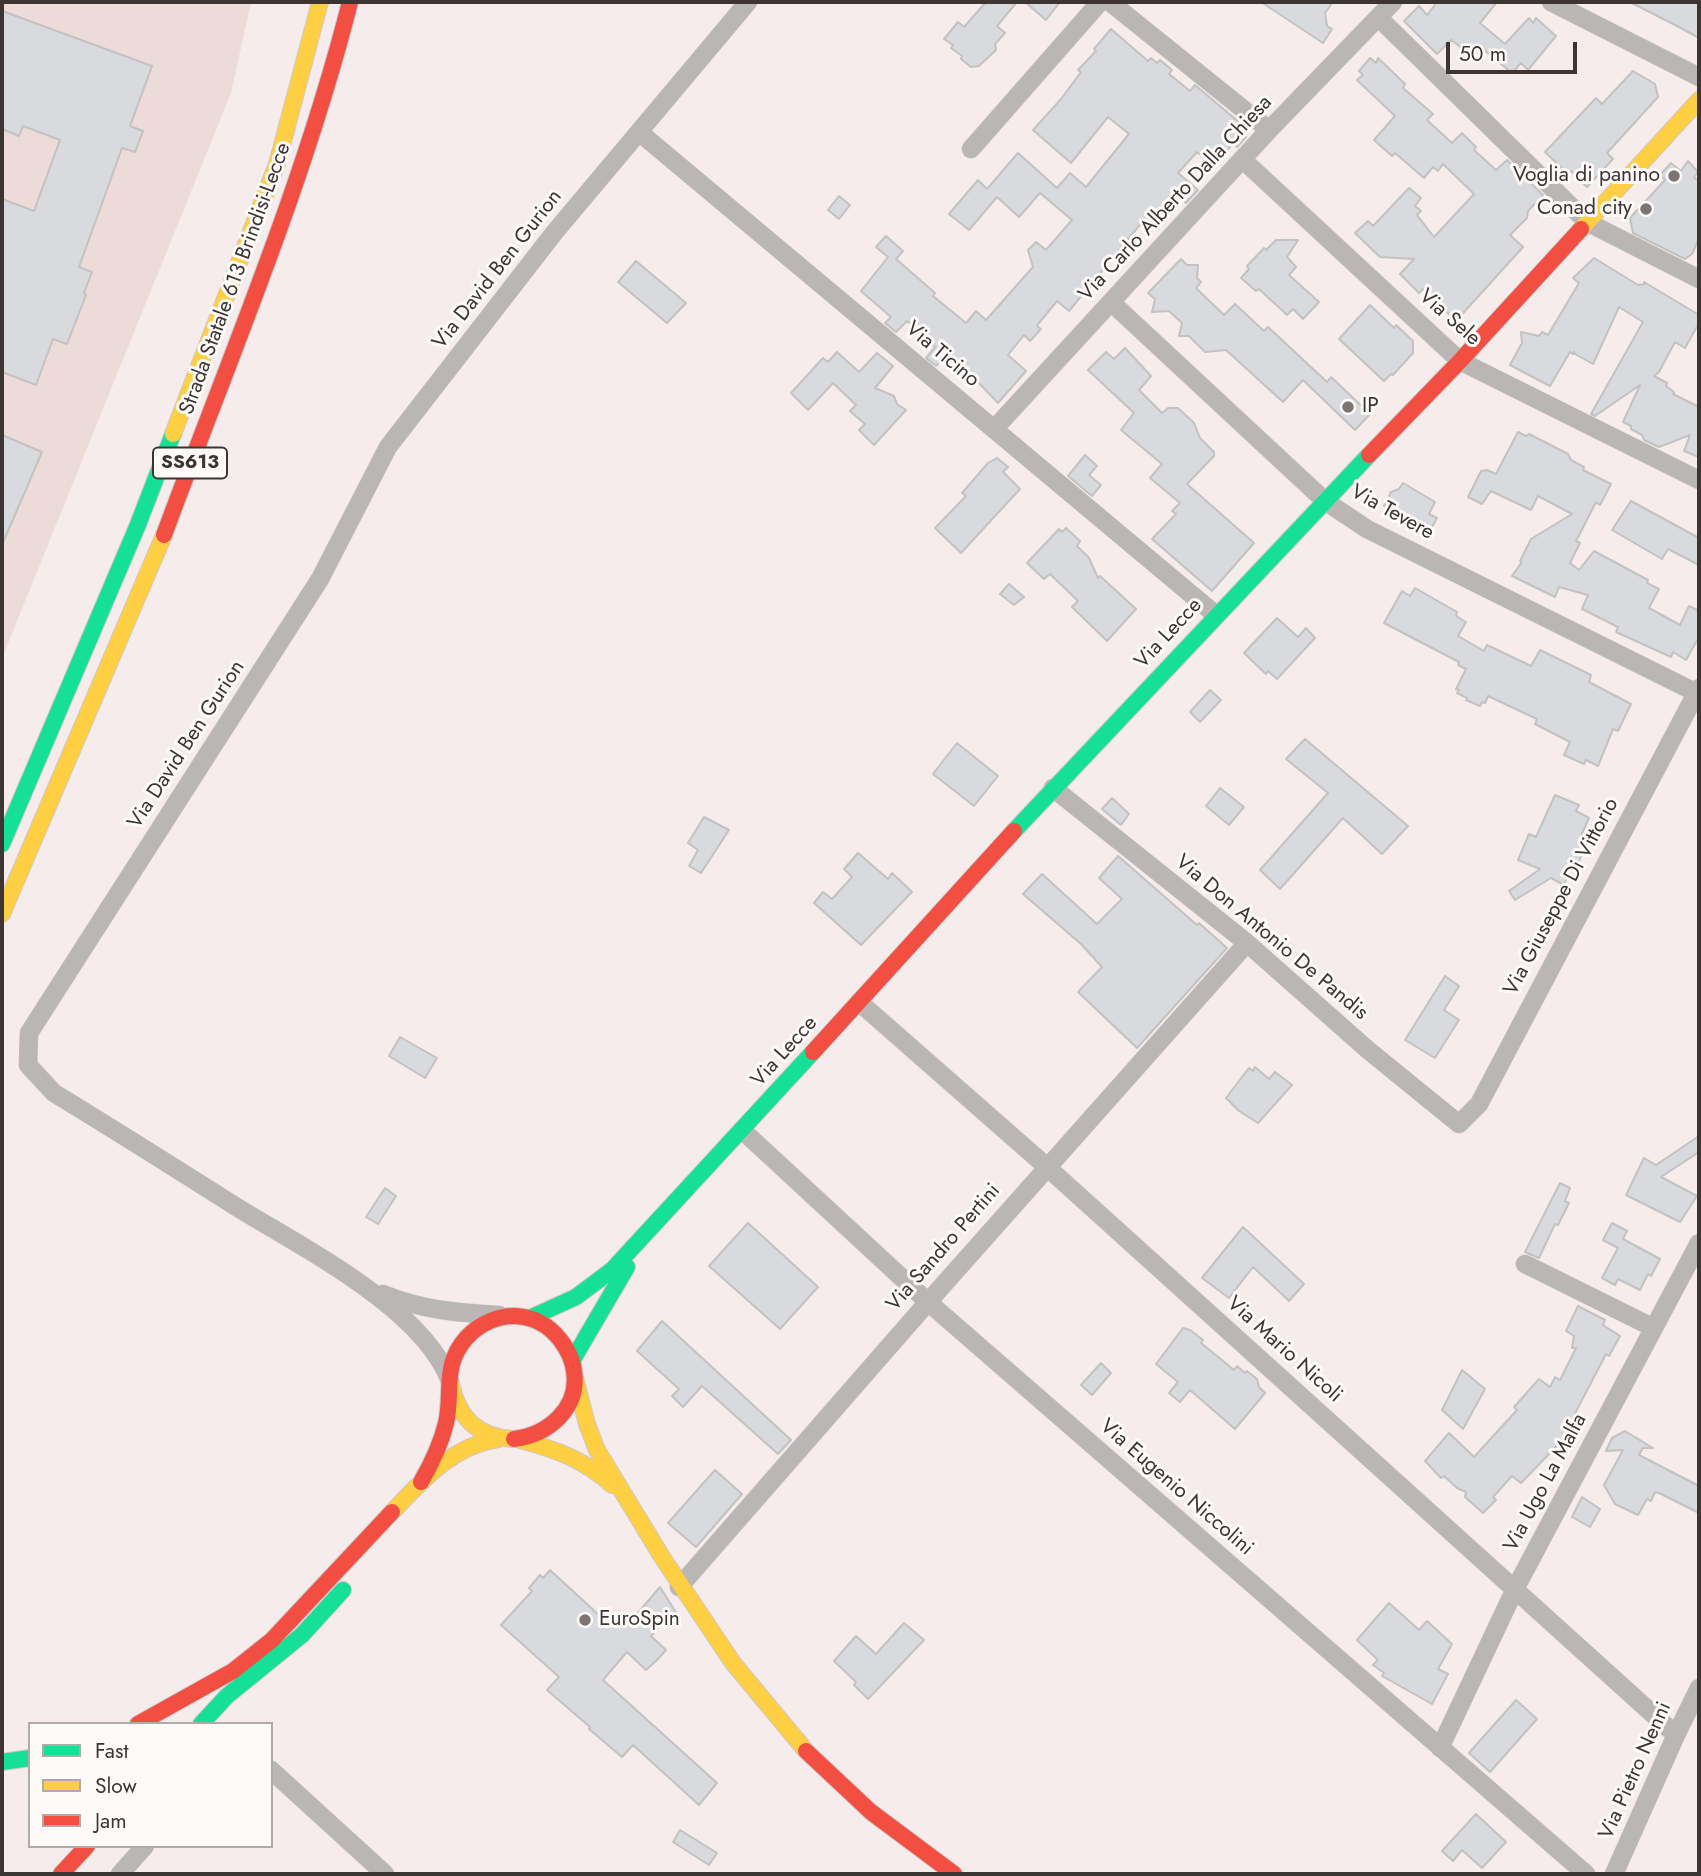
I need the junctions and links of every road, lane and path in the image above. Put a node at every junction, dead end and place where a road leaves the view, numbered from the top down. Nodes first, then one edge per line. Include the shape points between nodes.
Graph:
1 (320, 2) edge
2 (350, 2) edge
3 (748, 2) edge
4 (1100, 2) edge
5 (1110, 2) edge
6 (1393, 2) edge
7 (1551, 2) edge
8 (1379, 18) junction
9 (1699, 77) edge
10 (1699, 100) edge
11 (1269, 130) junction
12 (639, 132) junction
13 (971, 149) dead end
14 (1242, 159) junction
15 (1587, 222) junction
16 (1699, 279) edge
17 (1112, 303) junction
18 (1460, 361) junction
19 (995, 429) junction
20 (1699, 480) edge
21 (1325, 500) junction
22 (1216, 615) junction
23 (1698, 691) edge
24 (1053, 788) junction
25 (2, 844) edge
26 (2, 914) edge
27 (1247, 943) junction
28 (859, 1002) junction
29 (1459, 1124) joint
30 (742, 1130) junction
31 (1046, 1167) junction
32 (676, 1203) junction
33 (1699, 1243) edge
34 (1525, 1264) dead end
35 (364, 1286) junction
36 (928, 1302) junction
37 (509, 1316) junction
38 (530, 1318) junction
39 (1654, 1328) junction
40 (574, 1370) junction
41 (451, 1384) junction
42 (509, 1440) junction
43 (421, 1482) junction
44 (424, 1502) dead end
45 (639, 1519) junction
46 (351, 1582) dead end
47 (679, 1587) junction
48 (1515, 1589) junction
49 (1699, 1688) edge
50 (210, 1721) edge
51 (142, 1722) edge
52 (1675, 1735) junction
53 (1440, 1748) junction
54 (28, 1758) edge
55 (2, 1762) edge
56 (273, 1772) edge
57 (85, 1848) edge
58 (143, 1848) edge
59 (61, 1874) edge
60 (120, 1874) edge
61 (385, 1874) edge
62 (954, 1874) edge
63 (1586, 1874) edge
64 (1614, 1874) edge

1 - 25 main road, Strada Statale 613 Brindisi-Lecce / SS613 via 277,164 137,527
2 - 26 main road, Strada Statale 613 Brindisi-Lecce / SS613 via 290,198 161,542
3 - 12 street, Via David Ben Gurion
4 - 13 street
5 - 11 street
6 - 8 street, Via Carlo Alberto Dalla Chiesa
7 - 9 street
8 - 11 street, Via Carlo Alberto Dalla Chiesa
8 - 15 street
10 - 15 main road, Via Lecce
11 - 14 street, Via Carlo Alberto Dalla Chiesa
12 - 19 street, Via Ticino
12 - 35 street, Via David Ben Gurion via 554,233 388,447 320,579 29,1033 28,1065 54,1093
14 - 17 street, Via Carlo Alberto Dalla Chiesa
14 - 18 street, Via Sele
15 - 16 street
15 - 18 main road, Via Lecce
17 - 19 street, Via Carlo Alberto Dalla Chiesa
17 - 21 street, Via Tevere
18 - 20 street, Via Sele
18 - 21 main road, Via Lecce
19 - 22 street, Via Ticino
21 - 22 main road, Via Lecce
21 - 23 street, Via Tevere via 1367,529
22 - 24 main road, Via Lecce
23 - 29 street, Via Giuseppe Di Vittorio via 1479,1104
24 - 27 street, Via Don Antonio De Pandis
24 - 28 main road, Via Lecce
27 - 29 street, Via Don Antonio De Pandis
27 - 31 street, Via Sandro Pertini
28 - 30 main road, Via Lecce
28 - 31 street, Via Mario Nicoli
30 - 32 main road, Via Lecce
30 - 36 street, Via Eugenio Niccolini
31 - 36 street, Via Sandro Pertini
31 - 48 street, Via Mario Nicoli
32 - 38 main road, Via Lecce via 595,1285
32 - 40 main road, Via Lecce via 617,1282
33 - 39 street, Via Ugo La Malfa
34 - 39 street
35 - 37 street, Via David Ben Gurion via 419,1307
35 - 41 street, Via David Ben Gurion via 416,1330 444,1366
36 - 47 street, Via Sandro Pertini
36 - 53 street, Via Eugenio Niccolini
37 - 38 main road
37 - 41 main road via 472,1330 452,1364
38 - 40 main road via 564,1342
39 - 48 street, Via Ugo La Malfa
40 - 42 main road via 572,1396 553,1426 537,1435
40 - 45 main road via 592,1438
41 - 42 main road via 466,1419 480,1431
41 - 43 main road via 441,1439
42 - 43 main road via 473,1444
42 - 44 main road via 476,1454 451,1472
42 - 45 main road via 545,1446 590,1466
43 - 51 main road via 272,1640 233,1671
45 - 47 main road
46 - 50 main road via 302,1636 227,1696
47 - 62 main road via 746,1681 794,1737 846,1790
48 - 52 street, Via Mario Nicoli
48 - 53 street, Via Ugo La Malfa
49 - 52 street, Via Pietro Nenni
52 - 64 street, Via Pietro Nenni
53 - 63 street, Via Eugenio Niccolini
54 - 55 main road
56 - 61 street
57 - 59 main road
58 - 60 street

